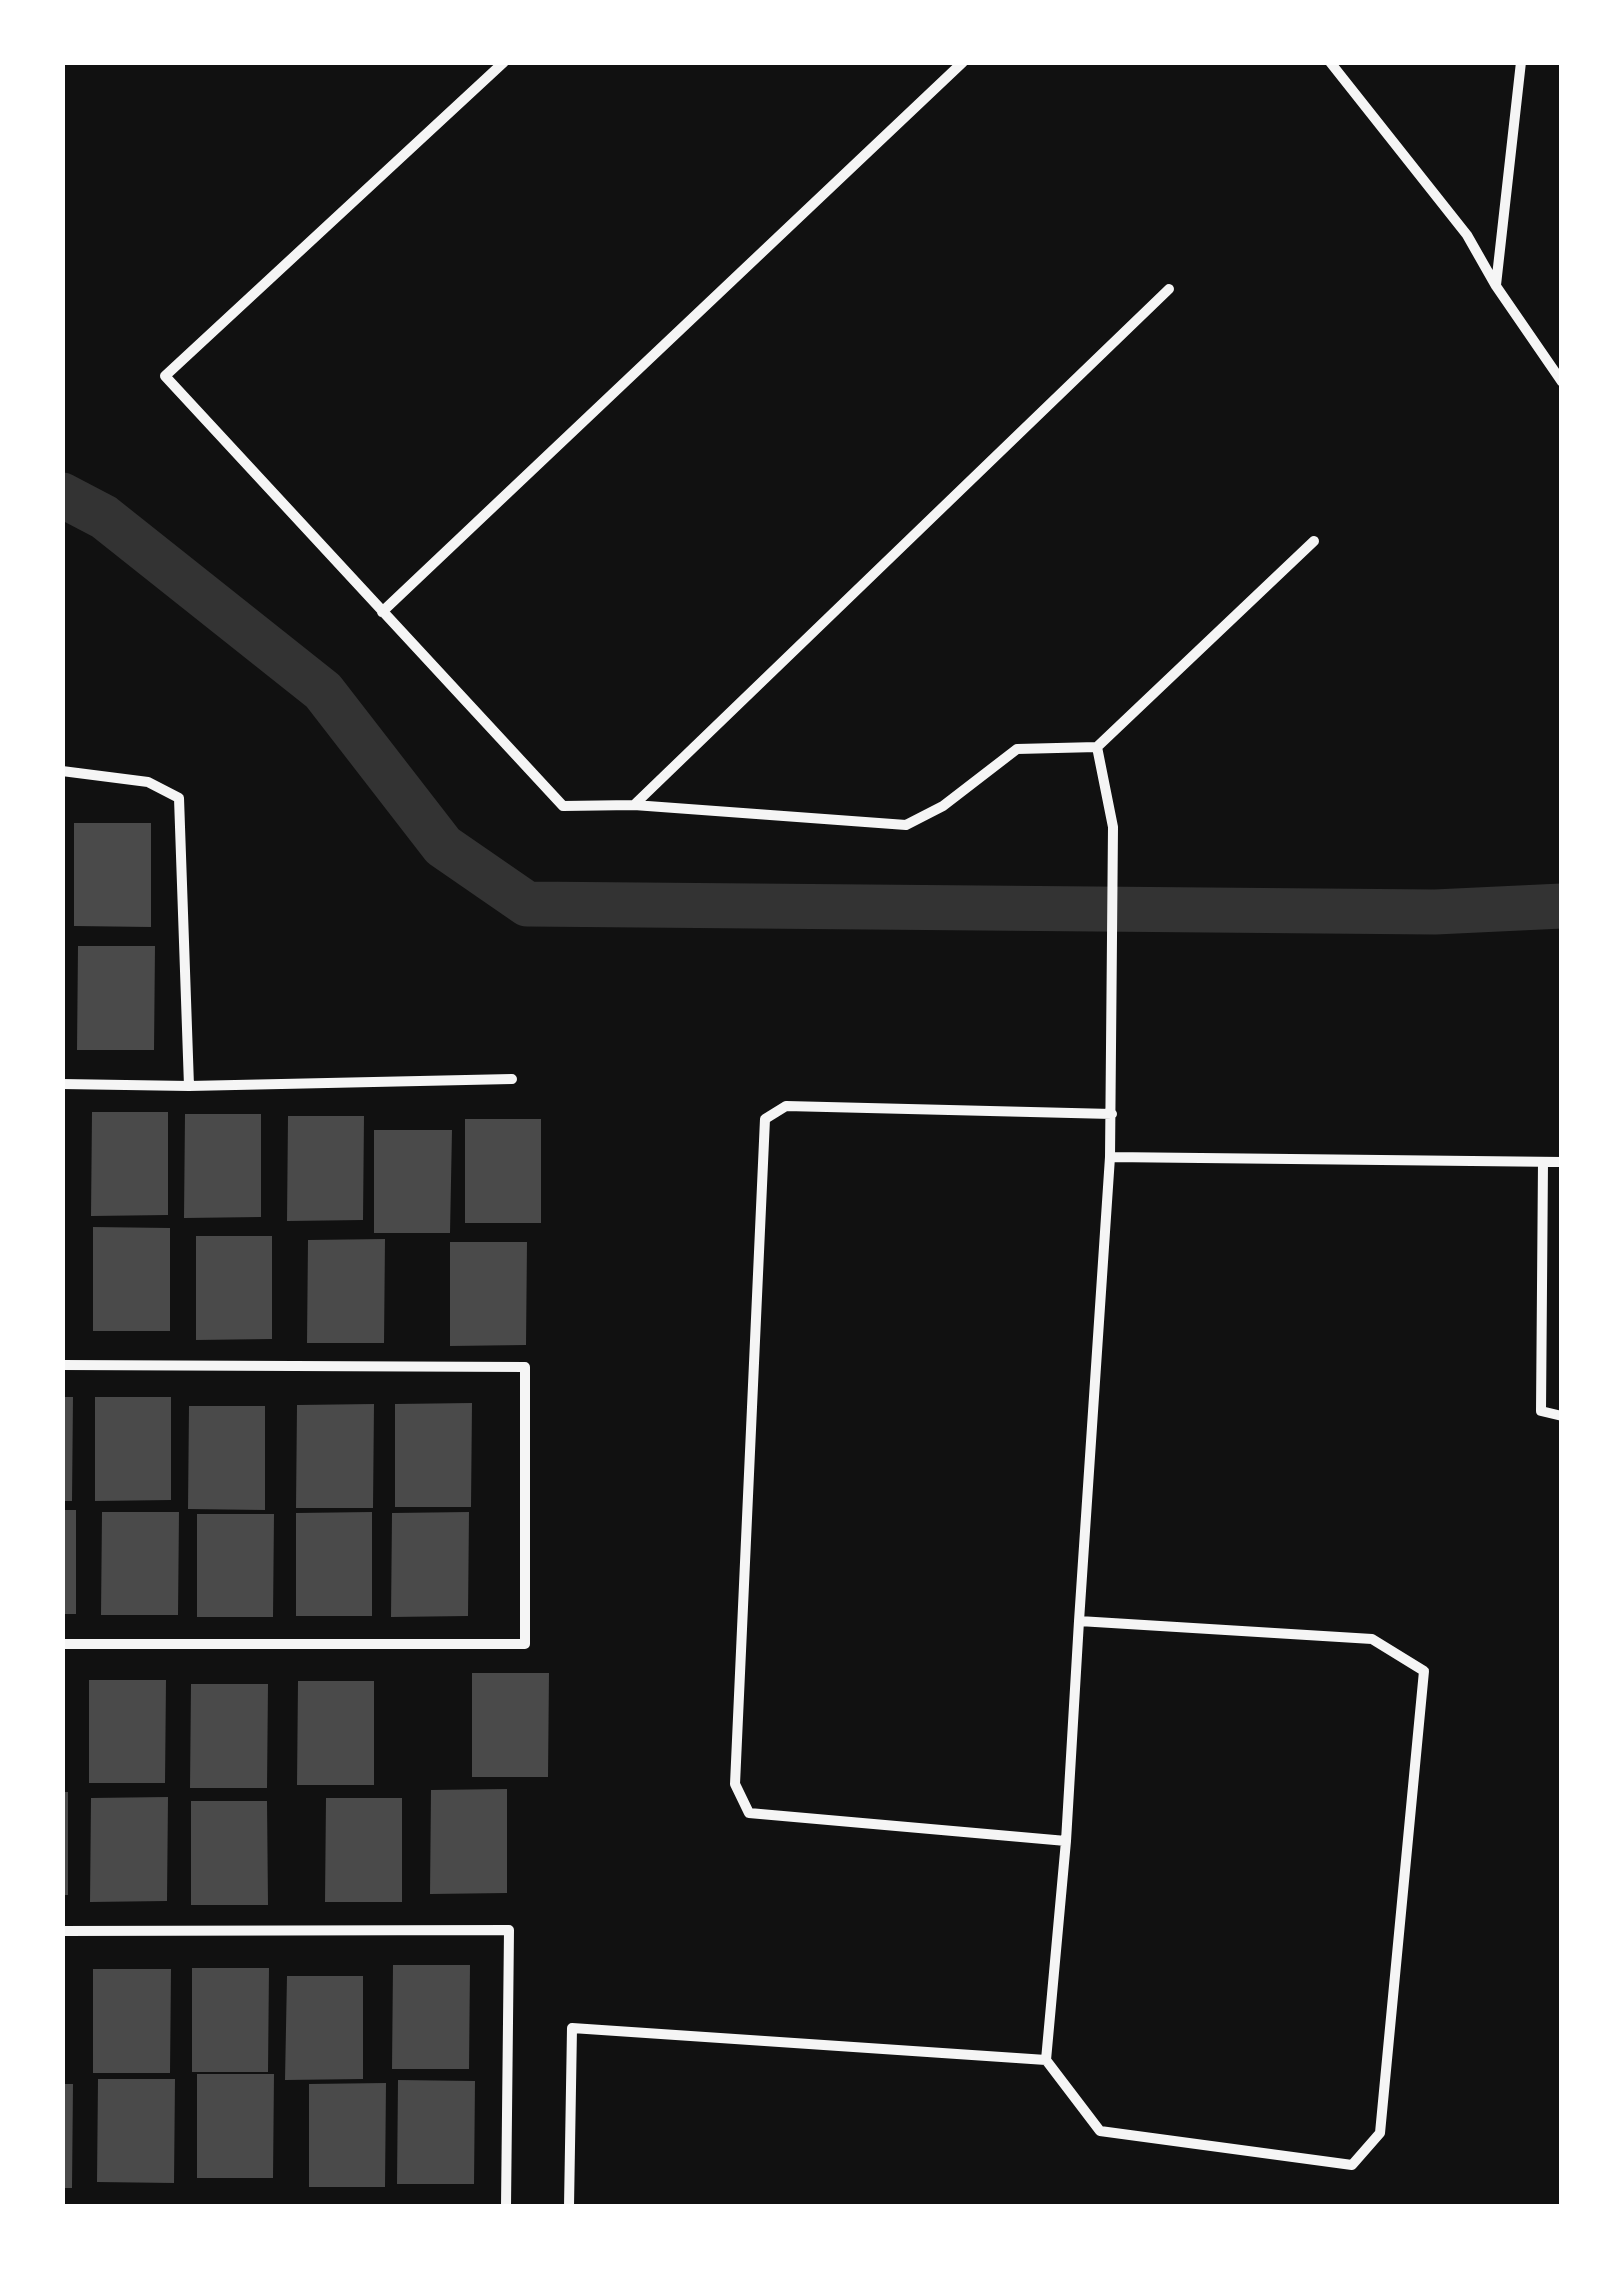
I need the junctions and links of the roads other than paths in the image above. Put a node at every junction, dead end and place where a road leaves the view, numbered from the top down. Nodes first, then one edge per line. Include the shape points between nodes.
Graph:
1 (504, 62) edge
2 (963, 62) edge
3 (1330, 62) edge
4 (1521, 62) edge
5 (1496, 286) junction
6 (1169, 289) dead end
7 (1562, 382) edge
8 (1314, 541) dead end
9 (382, 612) junction
10 (1097, 746) junction
11 (62, 771) edge
12 (634, 805) junction
13 (512, 1079) dead end
14 (62, 1084) edge
15 (189, 1086) junction
16 (1112, 1114) junction
17 (1110, 1157) junction
18 (1543, 1162) junction
19 (1562, 1162) edge
20 (62, 1364) edge
21 (1562, 1416) edge
22 (1078, 1621) junction
23 (62, 1644) edge
24 (1066, 1842) junction
25 (62, 1931) edge
26 (1046, 2060) junction
27 (506, 2206) edge
28 (569, 2206) edge

1 - 9 street via 165,376
2 - 9 street
3 - 5 street via 1467,235
4 - 5 street
5 - 7 street
6 - 12 street
8 - 10 street
9 - 12 street via 564,806
10 - 12 street via 1017,749 943,806 906,825
10 - 16 street via 1114,826
11 - 15 street via 148,782 179,798
13 - 15 street
14 - 15 street
16 - 17 street
16 - 24 street via 786,1106 766,1120 735,1784 749,1813
17 - 18 street
17 - 22 street
18 - 19 street
18 - 21 street via 1542,1410
20 - 23 street via 525,1367 524,1644
22 - 24 street
22 - 26 street via 1372,1639 1424,1670 1380,2133 1352,2165 1100,2131
24 - 26 street
25 - 27 street via 509,1930
26 - 28 street via 572,2028

